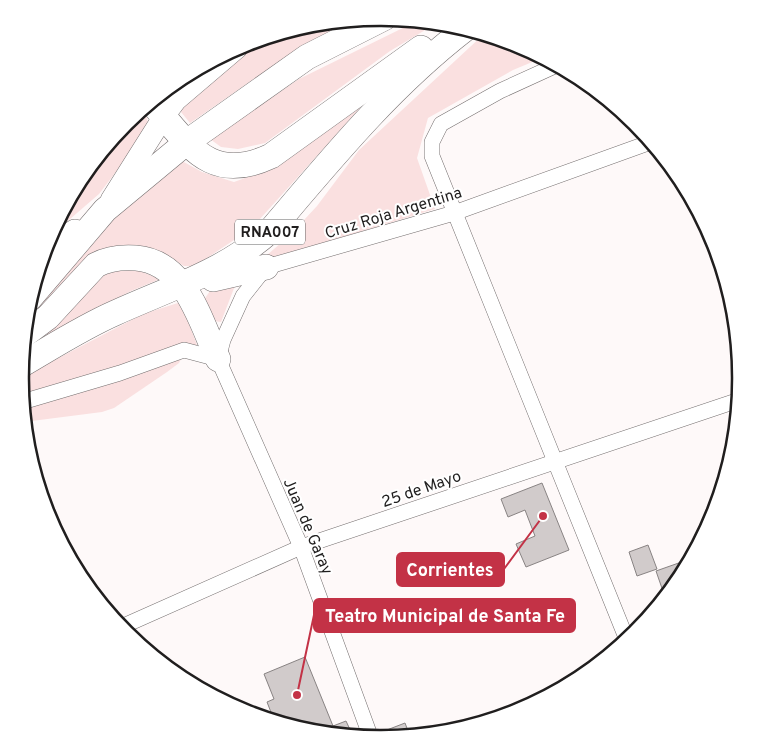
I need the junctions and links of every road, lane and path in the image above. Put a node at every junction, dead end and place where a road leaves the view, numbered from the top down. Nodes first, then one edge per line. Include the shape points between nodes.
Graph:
1 (366, 27) edge
2 (446, 32) edge
3 (457, 35) edge
4 (211, 70) edge
5 (549, 70) edge
6 (157, 109) edge
7 (187, 142) junction
8 (644, 145) edge
9 (105, 210) junction
10 (454, 213) junction
11 (55, 246) edge
12 (266, 267) junction
13 (42, 284) edge
14 (184, 285) junction
15 (33, 329) edge
16 (30, 360) edge
17 (218, 360) junction
18 (30, 400) edge
19 (731, 403) edge
20 (554, 462) junction
21 (301, 547) junction
22 (129, 624) edge
23 (624, 632) edge
24 (368, 729) edge

1 - 7 highway via 292,66
2 - 7 highway via 398,63 271,156 257,162 243,167 228,167 210,162
3 - 14 highway, RNA007 via 369,116 270,231 249,248
4 - 6 main road via 176,100
5 - 10 street via 500,91 441,124 432,142 432,156
6 - 7 highway
6 - 9 main road
7 - 9 highway
8 - 10 street, Cruz Roja Argentina
9 - 11 highway
9 - 13 highway
10 - 12 street, Cruz Roja Argentina
10 - 20 street
12 - 14 highway
12 - 17 street via 243,296 223,340
14 - 15 highway via 154,261 124,257 106,260 88,272 48,317
14 - 16 highway, RNA007 via 113,314
14 - 17 highway
17 - 18 street via 184,350
17 - 21 street, Juan de Garay
19 - 20 street, 25 de Mayo
20 - 21 street, 25 de Mayo
20 - 23 street
21 - 22 street, 25 de Mayo
21 - 24 street, Juan de Garay

